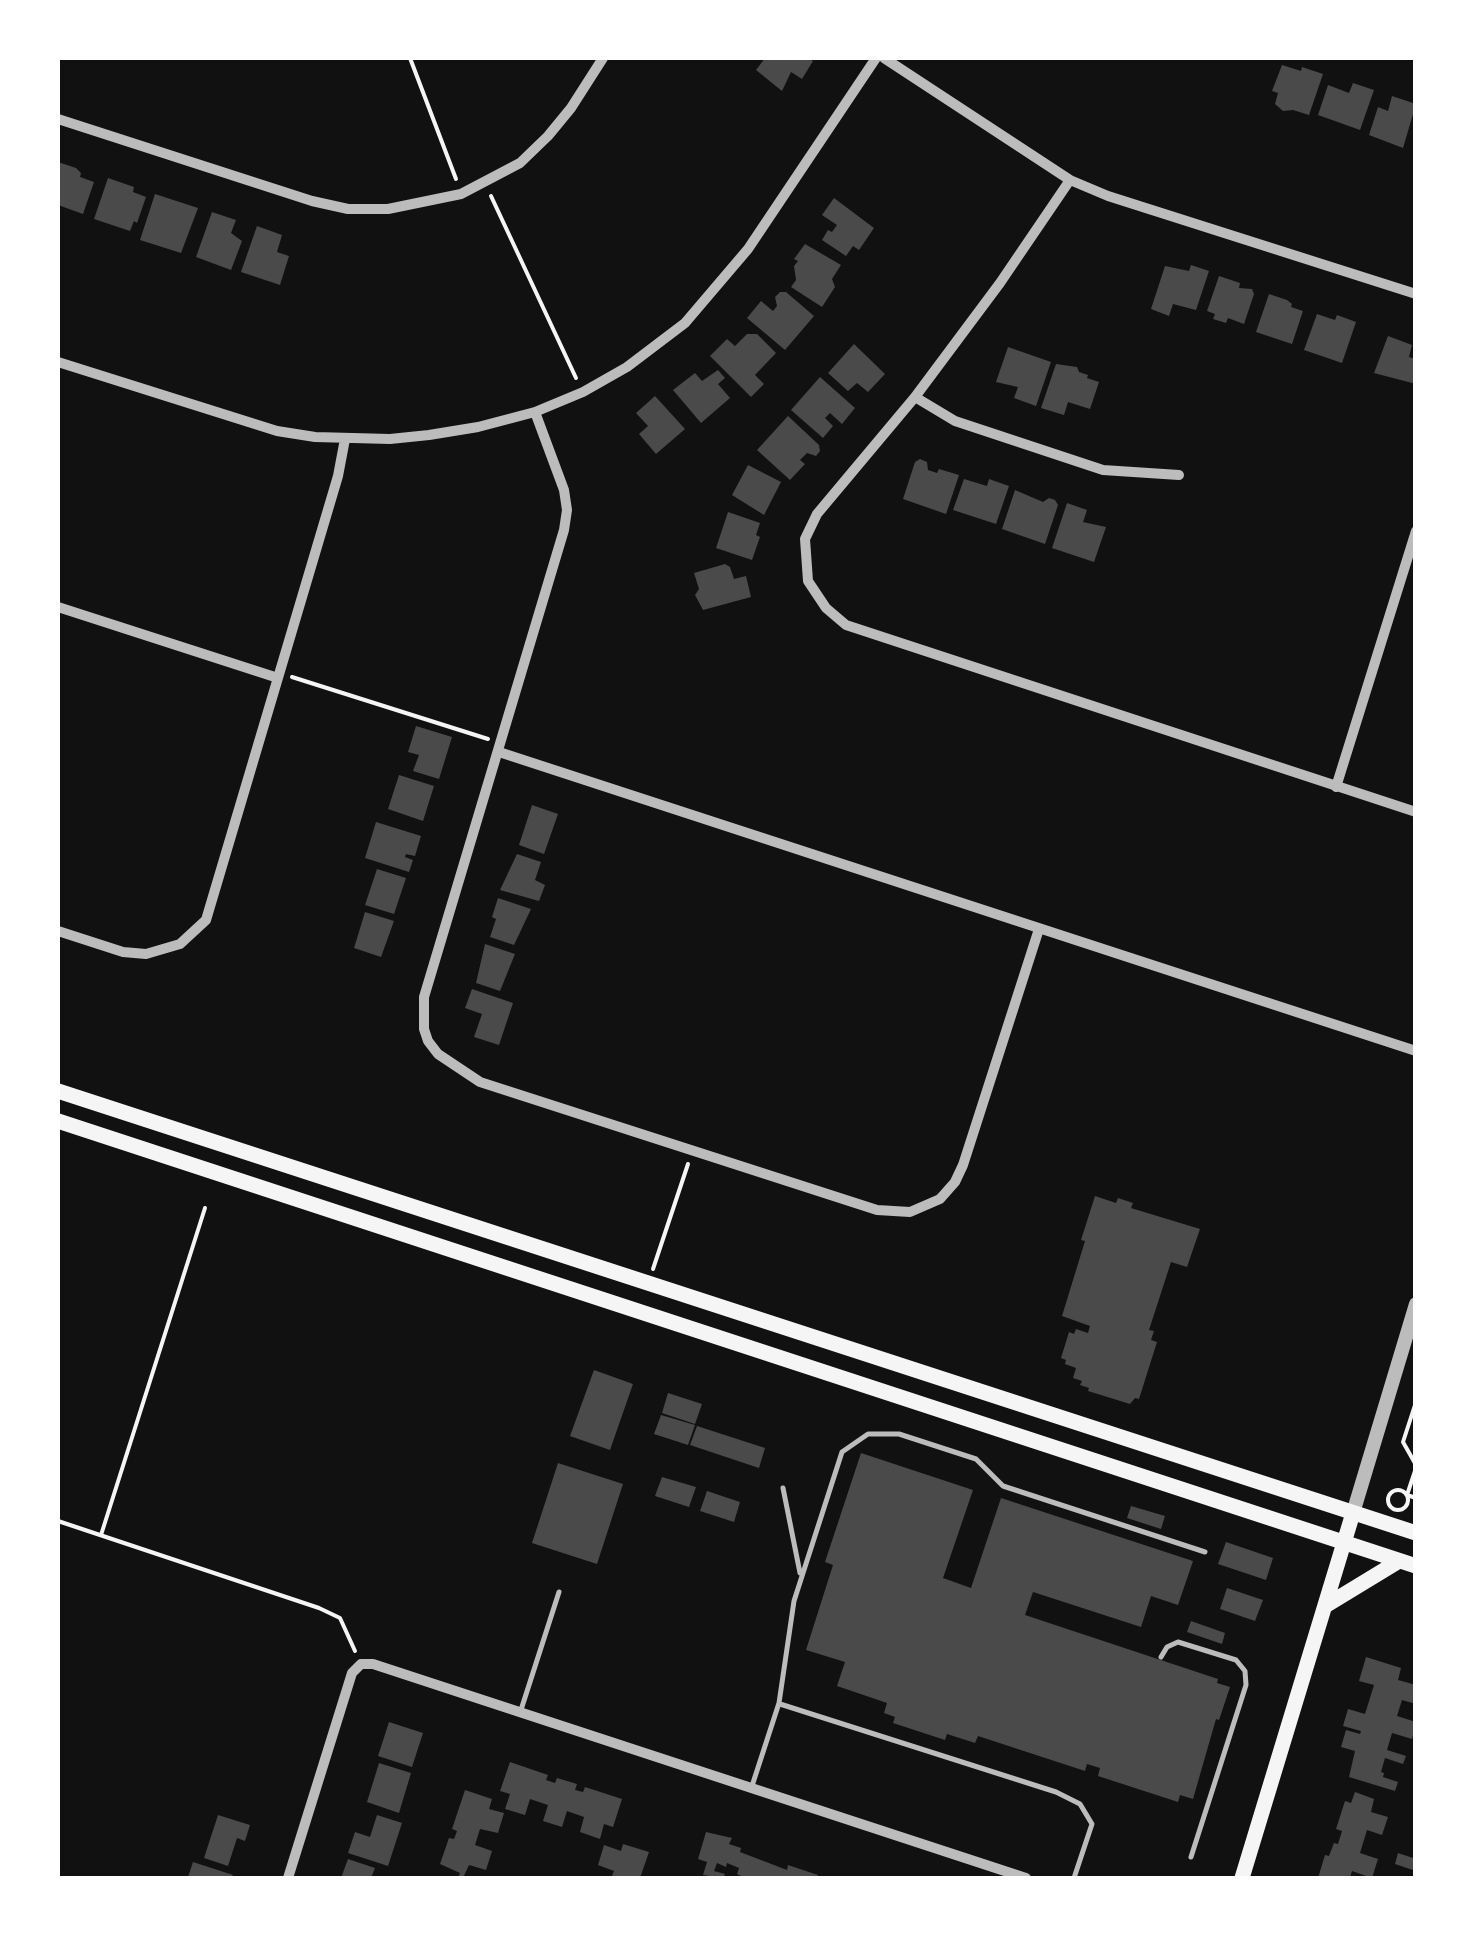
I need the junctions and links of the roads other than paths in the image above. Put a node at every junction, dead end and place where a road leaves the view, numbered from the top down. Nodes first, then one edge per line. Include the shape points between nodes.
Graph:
1 (603, 58) edge
2 (876, 58) edge
3 (884, 58) edge
4 (58, 119) edge
5 (1070, 180) junction
6 (1416, 294) edge
7 (58, 362) edge
8 (915, 397) junction
9 (534, 412) junction
10 (345, 439) junction
11 (1178, 475) dead end
12 (1416, 531) edge
13 (58, 607) edge
14 (279, 675) junction
15 (500, 748) junction
16 (1336, 787) junction
17 (1416, 812) edge
18 (1039, 929) junction
19 (58, 931) edge
20 (1416, 1051) edge
21 (58, 1090) edge
22 (58, 1121) edge
23 (1416, 1304) edge
24 (783, 1488) dead end
25 (1352, 1513) junction
26 (1416, 1534) edge
27 (1344, 1542) junction
28 (1205, 1552) dead end
29 (1407, 1564) edge
30 (801, 1578) junction
31 (560, 1592) dead end
32 (1325, 1606) junction
33 (1160, 1656) dead end
34 (780, 1704) junction
35 (520, 1713) junction
36 (752, 1790) junction
37 (1191, 1856) dead end
38 (288, 1878) edge
39 (1026, 1878) edge
40 (1074, 1878) edge
41 (1242, 1878) edge

1 - 4 street via 548,136 520,163 461,194 388,209 293,195
2 - 9 street via 748,249 685,323 627,367
3 - 5 street
5 - 6 street
5 - 8 street
7 - 10 street via 277,431
8 - 11 street via 955,421 1103,470
8 - 16 street via 817,514 806,539 808,580 826,608 846,626
9 - 10 street via 429,435
9 - 15 street via 564,490 564,530
10 - 14 street
12 - 16 street
13 - 14 street
14 - 19 street via 212,907 196,932 146,954
15 - 18 street
15 - 18 street via 422,1014 428,1041 448,1064 480,1082 891,1213 910,1212 940,1199 964,1165
16 - 17 street
18 - 20 street
21 - 25 main road
22 - 27 main road
23 - 25 street
24 - 30 lane
25 - 26 main road
25 - 27 main road
27 - 29 main road
27 - 32 main road
28 - 30 lane via 1003,1486 976,1458 899,1434 868,1434 842,1452
29 - 32 main road
30 - 34 lane
31 - 35 lane
32 - 41 main road
33 - 37 lane via 1178,1642 1236,1660 1246,1671
34 - 36 lane
34 - 40 lane via 1080,1804 1092,1824
35 - 36 street
35 - 38 street via 361,1664 352,1673
36 - 39 street

